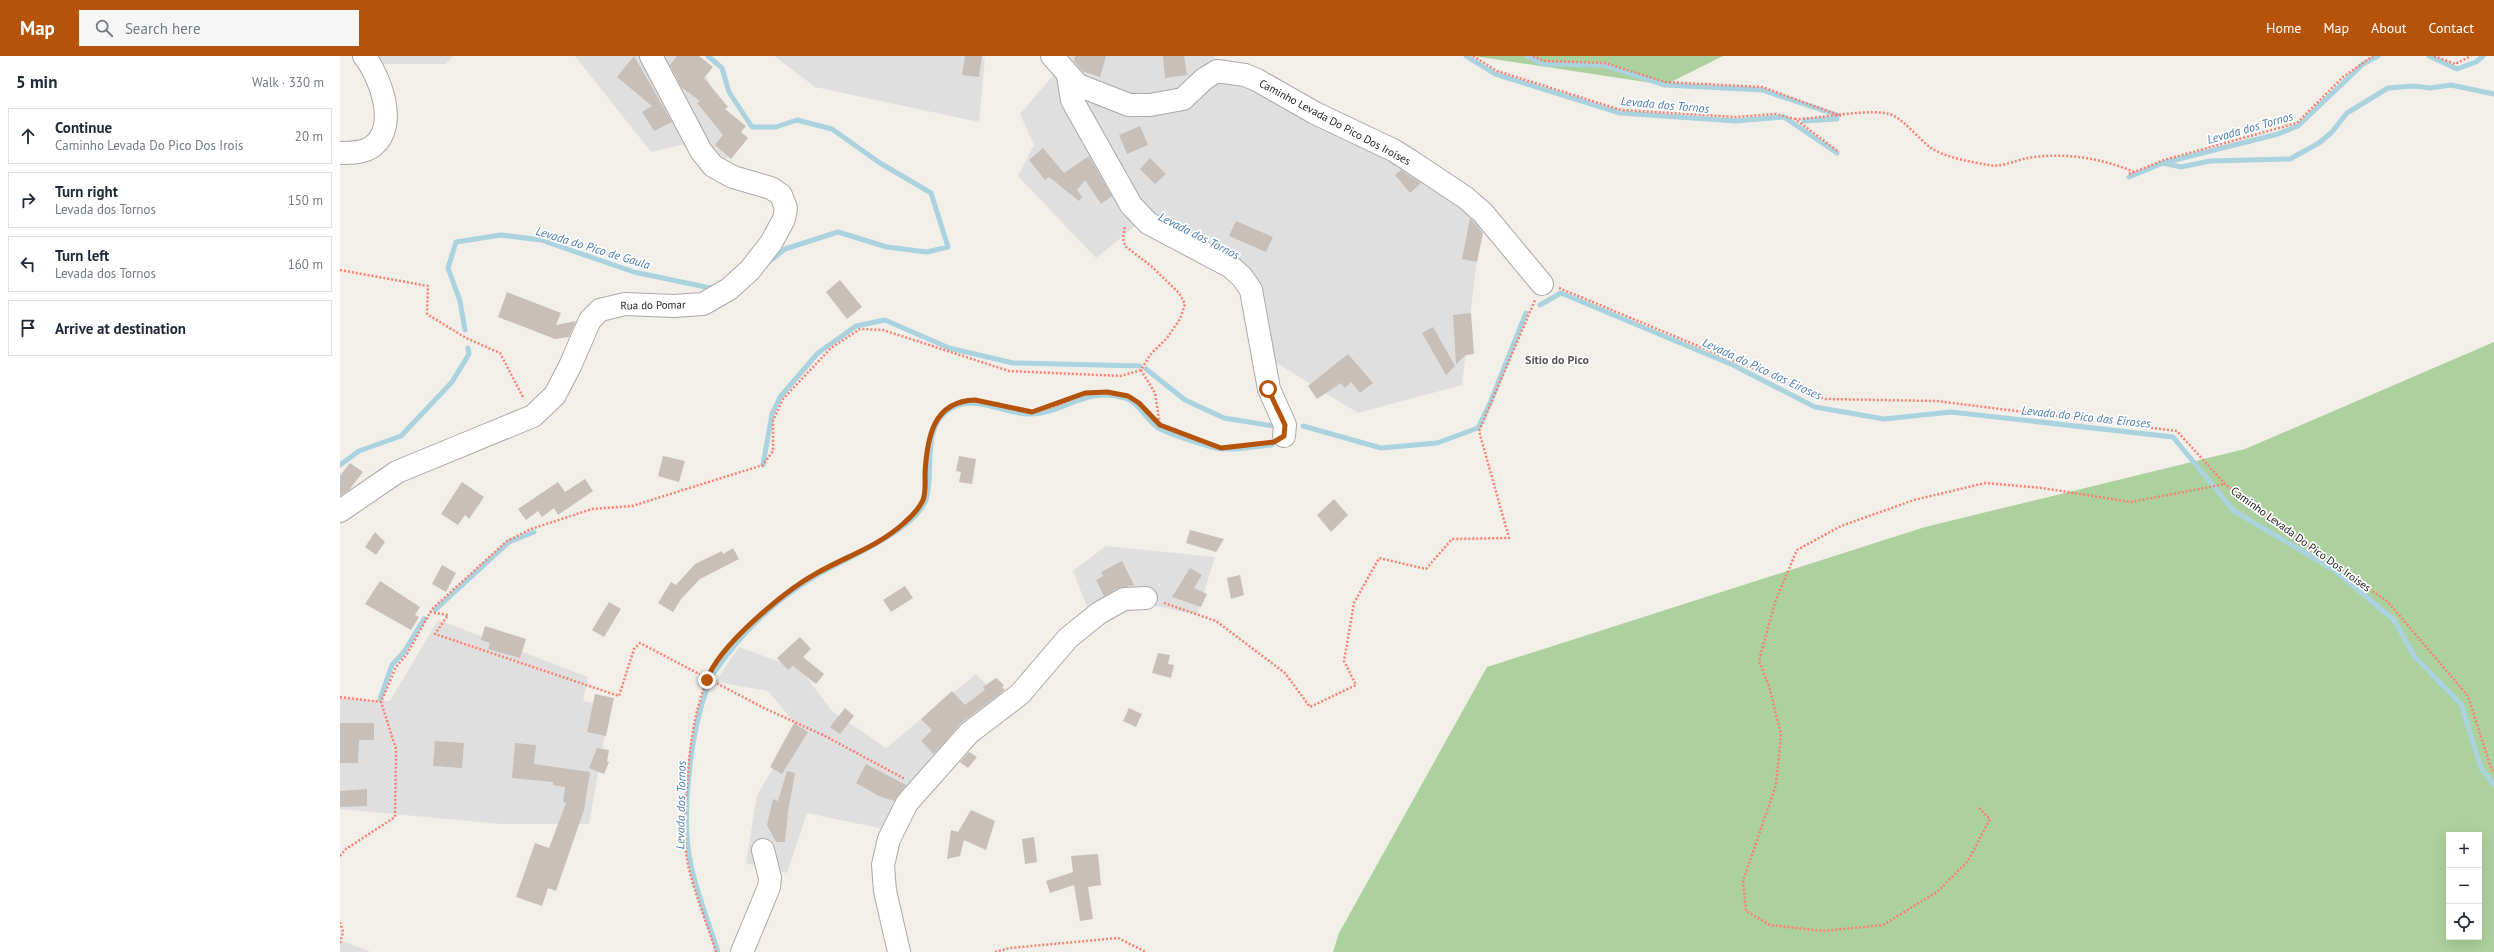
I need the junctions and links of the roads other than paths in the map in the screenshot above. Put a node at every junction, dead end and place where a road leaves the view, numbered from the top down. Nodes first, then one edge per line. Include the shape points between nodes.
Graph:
1 (364, 56) edge
2 (651, 56) edge
3 (1052, 56) edge
4 (1068, 76) junction
5 (340, 153) edge
6 (1542, 284) road end
7 (1284, 436) road end
8 (340, 511) edge
9 (1146, 598) road end
10 (763, 850) dead end
11 (742, 952) edge
12 (899, 952) edge

1 - 5 street via 372,66 382,90 386,113 383,132 373,146 357,153
2 - 8 street, Rua do Pomar via 700,151 713,166 733,177 771,188 781,195 786,208 784,219 771,243 750,270 729,289 703,304 625,304 600,310 590,320 554,395 532,416 397,472
3 - 4 street, Caminho Levada Do Pico Dos Iroises
4 - 6 street, Caminho Levada Do Pico Dos Iroises via 1078,85 1128,105 1150,105 1183,99 1204,79 1217,71 1257,80 1315,113 1393,150 1466,198 1483,213
4 - 7 street via 1072,100 1131,204 1148,223 1232,267 1251,290 1268,389 1285,425
9 - 12 street via 1124,599 1099,613 1068,638 1020,694 969,733 919,787 896,822 889,838 883,865 885,891
10 - 11 street via 770,878 769,887

